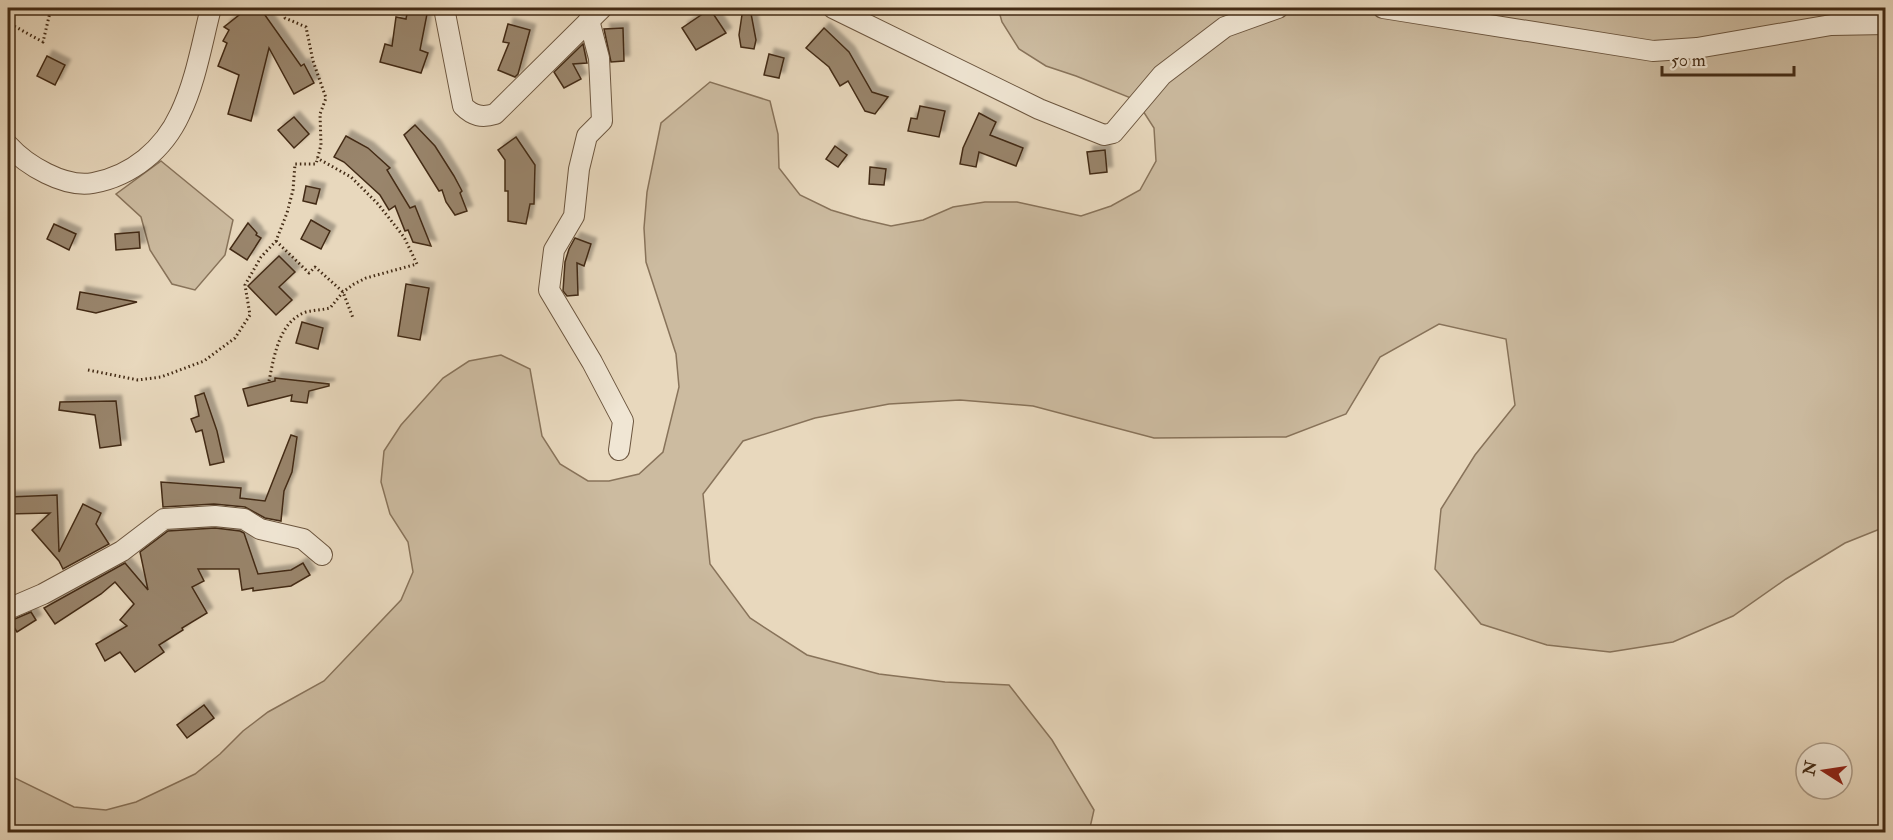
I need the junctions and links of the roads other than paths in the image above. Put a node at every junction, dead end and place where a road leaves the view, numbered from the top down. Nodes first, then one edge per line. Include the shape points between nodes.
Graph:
1 (211, 8) edge
2 (444, 8) edge
3 (833, 8) edge
4 (1278, 8) edge
5 (1383, 8) edge
6 (596, 14) edge
7 (1886, 24) edge
8 (8, 145) edge
9 (619, 450) dead end
10 (322, 555) dead end
11 (8, 609) edge

1 - 8 street via 180,114 163,143 135,167 92,183 75,182 31,166
2 - 6 street via 461,100 468,111 478,116 495,114
3 - 4 street via 1056,116 1104,135 1113,133 1162,75 1226,27
5 - 7 street via 1653,51 1697,48 1831,25
6 - 9 street via 602,121 587,136 574,216 554,250 549,290 623,421
10 - 11 street via 303,539 260,529 244,519 164,519 122,551

